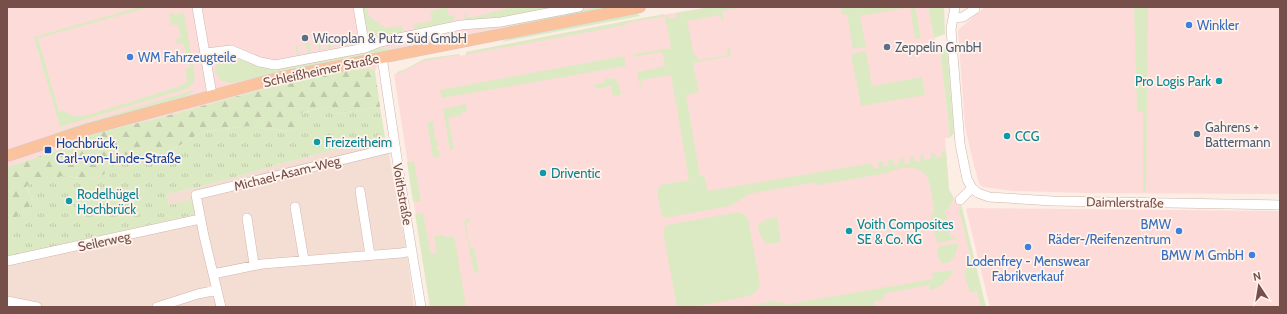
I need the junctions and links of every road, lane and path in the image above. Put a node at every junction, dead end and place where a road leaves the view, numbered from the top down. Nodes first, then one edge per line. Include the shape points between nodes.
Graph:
1 (197, 7) edge
2 (358, 7) edge
3 (579, 7) edge
4 (640, 7) edge
5 (948, 7) edge
6 (955, 7) edge
7 (975, 8) edge
8 (953, 18) junction
9 (365, 48) junction
10 (206, 53) junction
11 (382, 57) junction
12 (212, 95) junction
13 (395, 146) junction
14 (7, 156) edge
15 (972, 188) junction
16 (360, 191) dead end
17 (960, 200) dead end
18 (1280, 204) edge
19 (296, 207) dead end
20 (247, 218) dead end
21 (200, 219) junction
22 (412, 251) junction
23 (370, 255) junction
24 (304, 260) junction
25 (7, 261) edge
26 (254, 264) junction
27 (213, 274) junction
28 (217, 290) junction
29 (7, 301) edge
30 (37, 307) edge
31 (157, 307) edge
32 (221, 307) edge
33 (421, 307) edge

1 - 10 street
2 - 9 street
3 - 9 street, Schleißheimer Straße via 501,22 461,25 380,42
4 - 11 main road, Schleißheimer Straße
5 - 8 street
6 - 8 street
7 - 8 street via 963,17
8 - 15 street via 951,29 960,144 967,179
9 - 10 street, Schleißheimer Straße via 275,66 231,50
10 - 12 street
11 - 12 main road, Schleißheimer Straße via 278,78
11 - 13 street, Voithstraße
12 - 14 main road, Schleißheimer Straße via 89,129
13 - 21 street, Michael-Asam-Weg via 196,195
13 - 22 street, Voithstraße
15 - 17 street
15 - 18 street, Daimlerstraße via 983,196 1039,201
16 - 23 street
19 - 24 street
20 - 26 street
21 - 25 street, Seilerweg
21 - 27 street
22 - 23 street
22 - 33 street, Voithstraße
23 - 24 street
24 - 26 street
26 - 27 street
27 - 28 street
28 - 31 street
28 - 32 street
29 - 30 street

